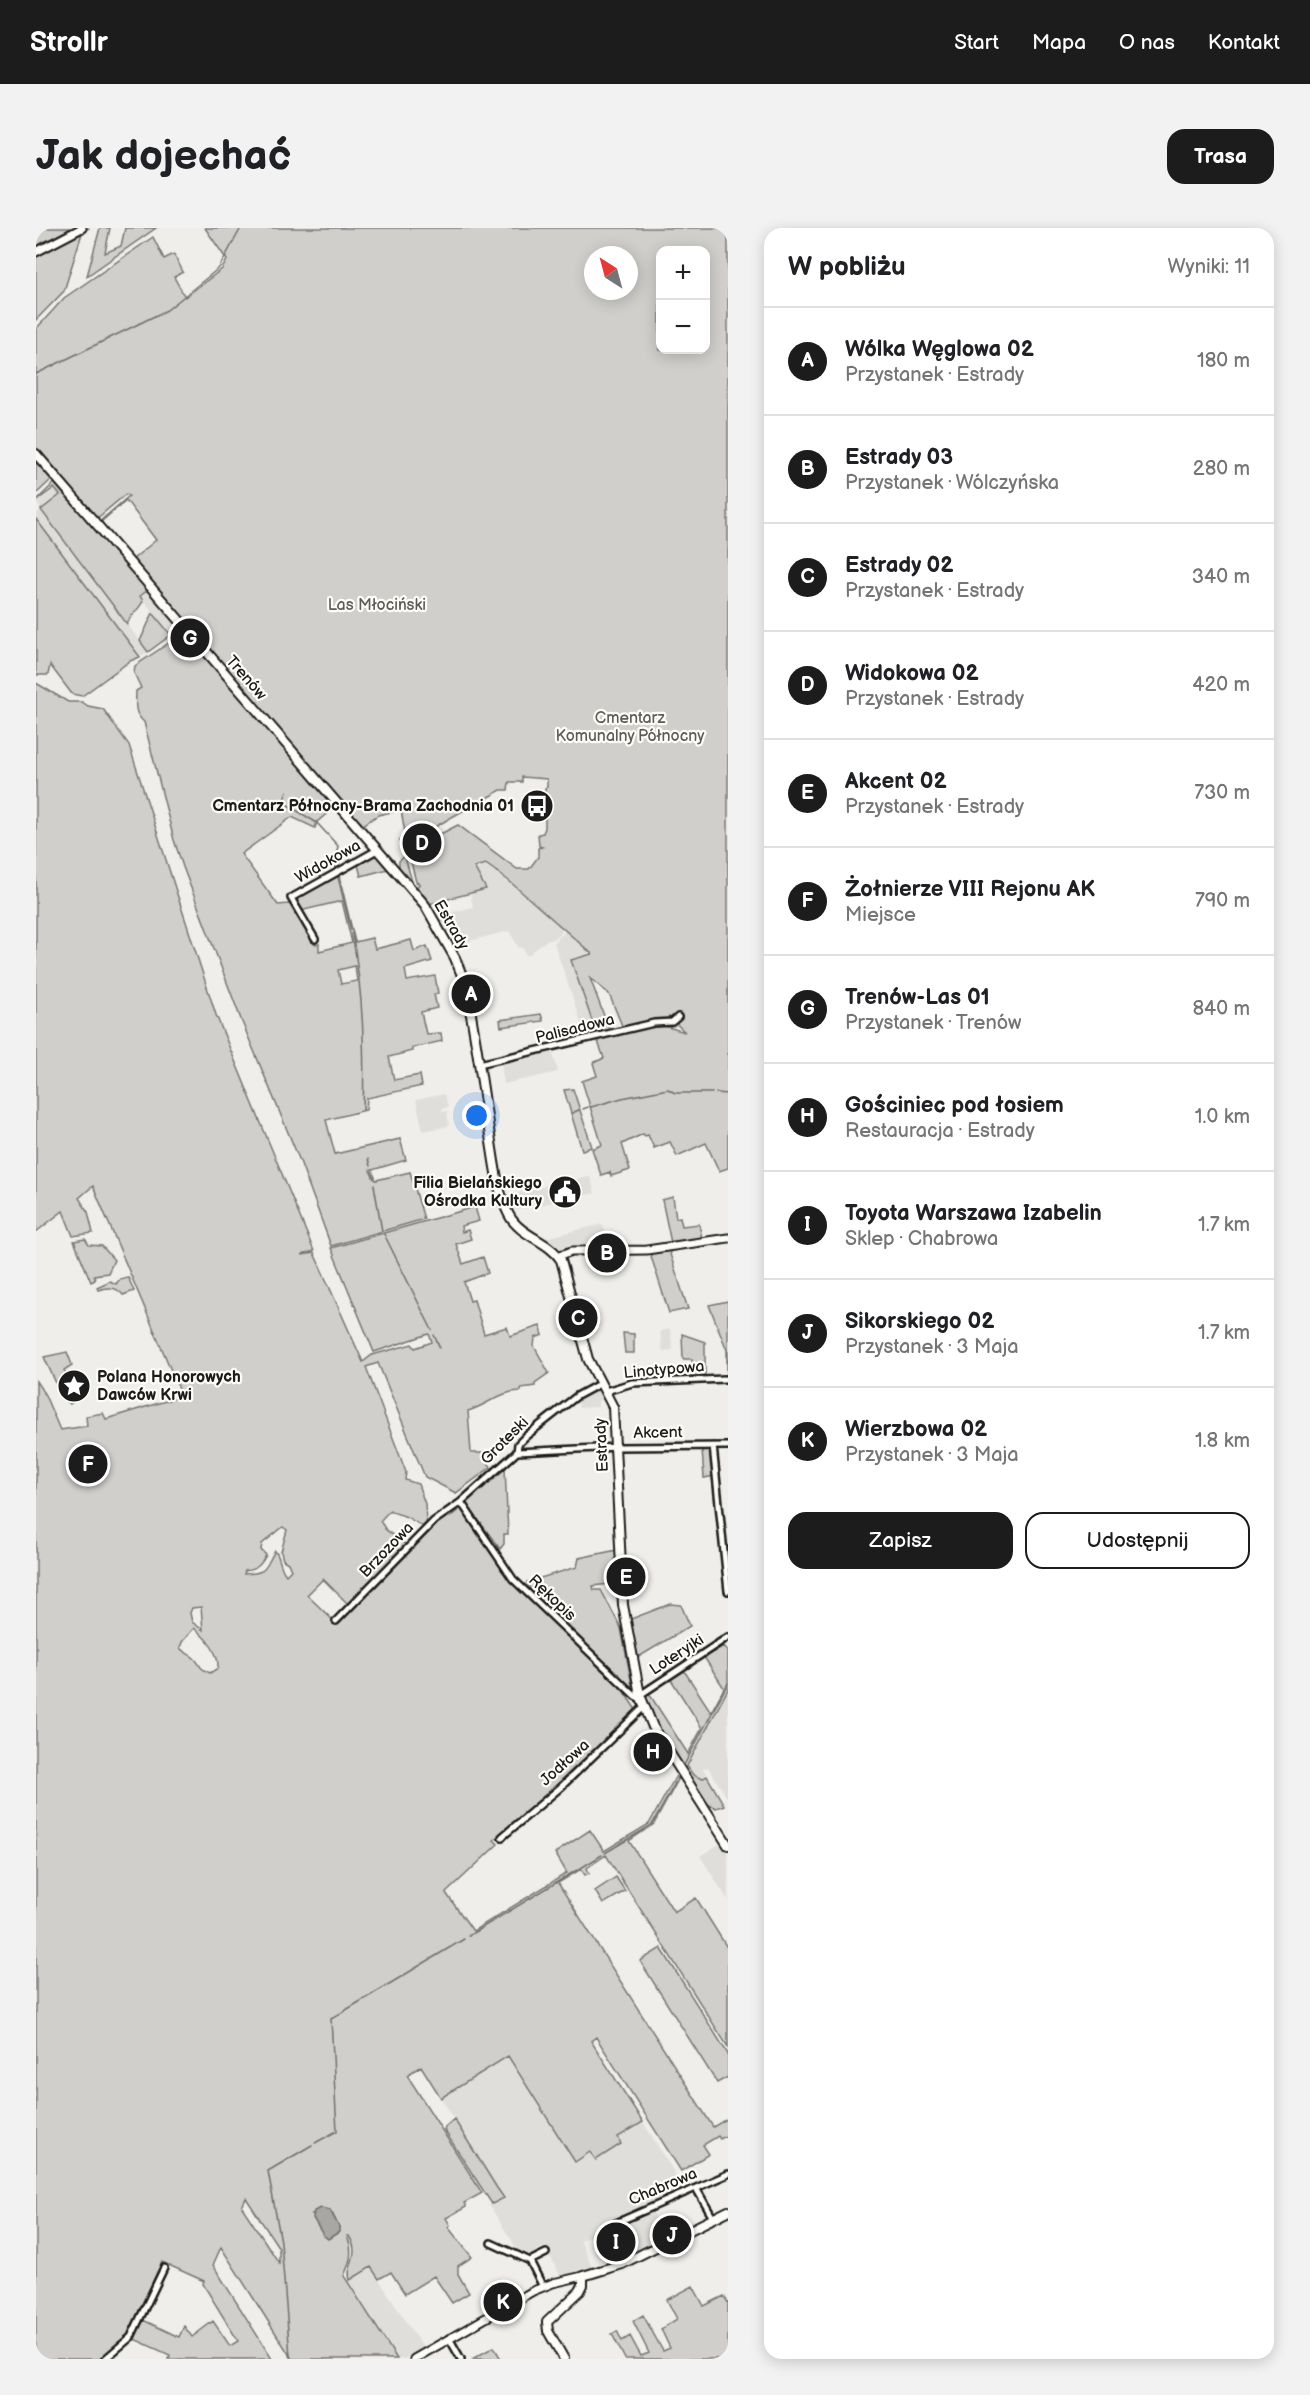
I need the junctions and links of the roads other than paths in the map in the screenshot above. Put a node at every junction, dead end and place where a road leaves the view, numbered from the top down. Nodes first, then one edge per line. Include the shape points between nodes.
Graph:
1 (82, 228) edge
2 (36, 252) edge
3 (36, 454) edge
4 (377, 850) junction
5 (390, 864) joint
6 (315, 939) dead end
7 (678, 1017) dead end
8 (478, 1064) junction
9 (728, 1238) edge
10 (558, 1256) junction
11 (725, 1379) dead end
12 (601, 1383) junction
13 (606, 1391) junction
14 (713, 1446) junction
15 (728, 1446) edge
16 (615, 1448) junction
17 (517, 1452) junction
18 (461, 1502) junction
19 (728, 1591) edge
20 (336, 1621) dead end
21 (728, 1637) edge
22 (641, 1697) junction
23 (644, 1707) junction
24 (502, 1837) dead end
25 (728, 1845) edge
26 (728, 2174) edge
27 (696, 2188) junction
28 (728, 2211) edge
29 (713, 2218) junction
30 (609, 2226) dead end
31 (491, 2243) dead end
32 (546, 2253) dead end
33 (530, 2261) junction
34 (164, 2268) dead end
35 (583, 2276) junction
36 (543, 2287) junction
37 (449, 2338) junction
38 (105, 2359) edge
39 (414, 2359) edge
40 (461, 2359) edge
41 (564, 2359) edge

1 - 2 street
3 - 4 main road, Trenów
4 - 5 main road, Trenów
4 - 6 street, Widokowa via 291,898
5 - 8 main road, Estrady via 433,917 462,973
7 - 8 street, Palisadowa via 672,1022
8 - 10 main road, Estrady via 496,1173 508,1213 520,1228
9 - 10 street via 647,1250 572,1251
10 - 12 main road, Estrady via 588,1359
11 - 13 street, Linotypowa via 633,1383
12 - 13 main road, Estrady
12 - 17 street, Groteski via 577,1396 534,1430 518,1444
13 - 16 main road, Estrady via 613,1407
14 - 15 street, Akcent
14 - 16 street, Akcent
14 - 19 street
16 - 17 street, Akcent
16 - 22 main road, Estrady via 624,1612
17 - 18 street, Groteski
18 - 20 street, Brzozowa via 434,1521
18 - 22 street, Rękopis via 517,1584 635,1696
21 - 22 street, Loteryjki
22 - 23 main road, Estrady
23 - 24 street, Jodłowa
23 - 25 main road, Estrady
26 - 27 street, Chabrowa
27 - 29 street
27 - 30 street, Chabrowa
28 - 29 main road
29 - 35 main road via 622,2264
31 - 33 street
32 - 33 street
33 - 36 street
34 - 38 street via 131,2337
35 - 36 street
35 - 41 main road via 580,2290 547,2324
36 - 37 street
37 - 39 street
37 - 40 street

